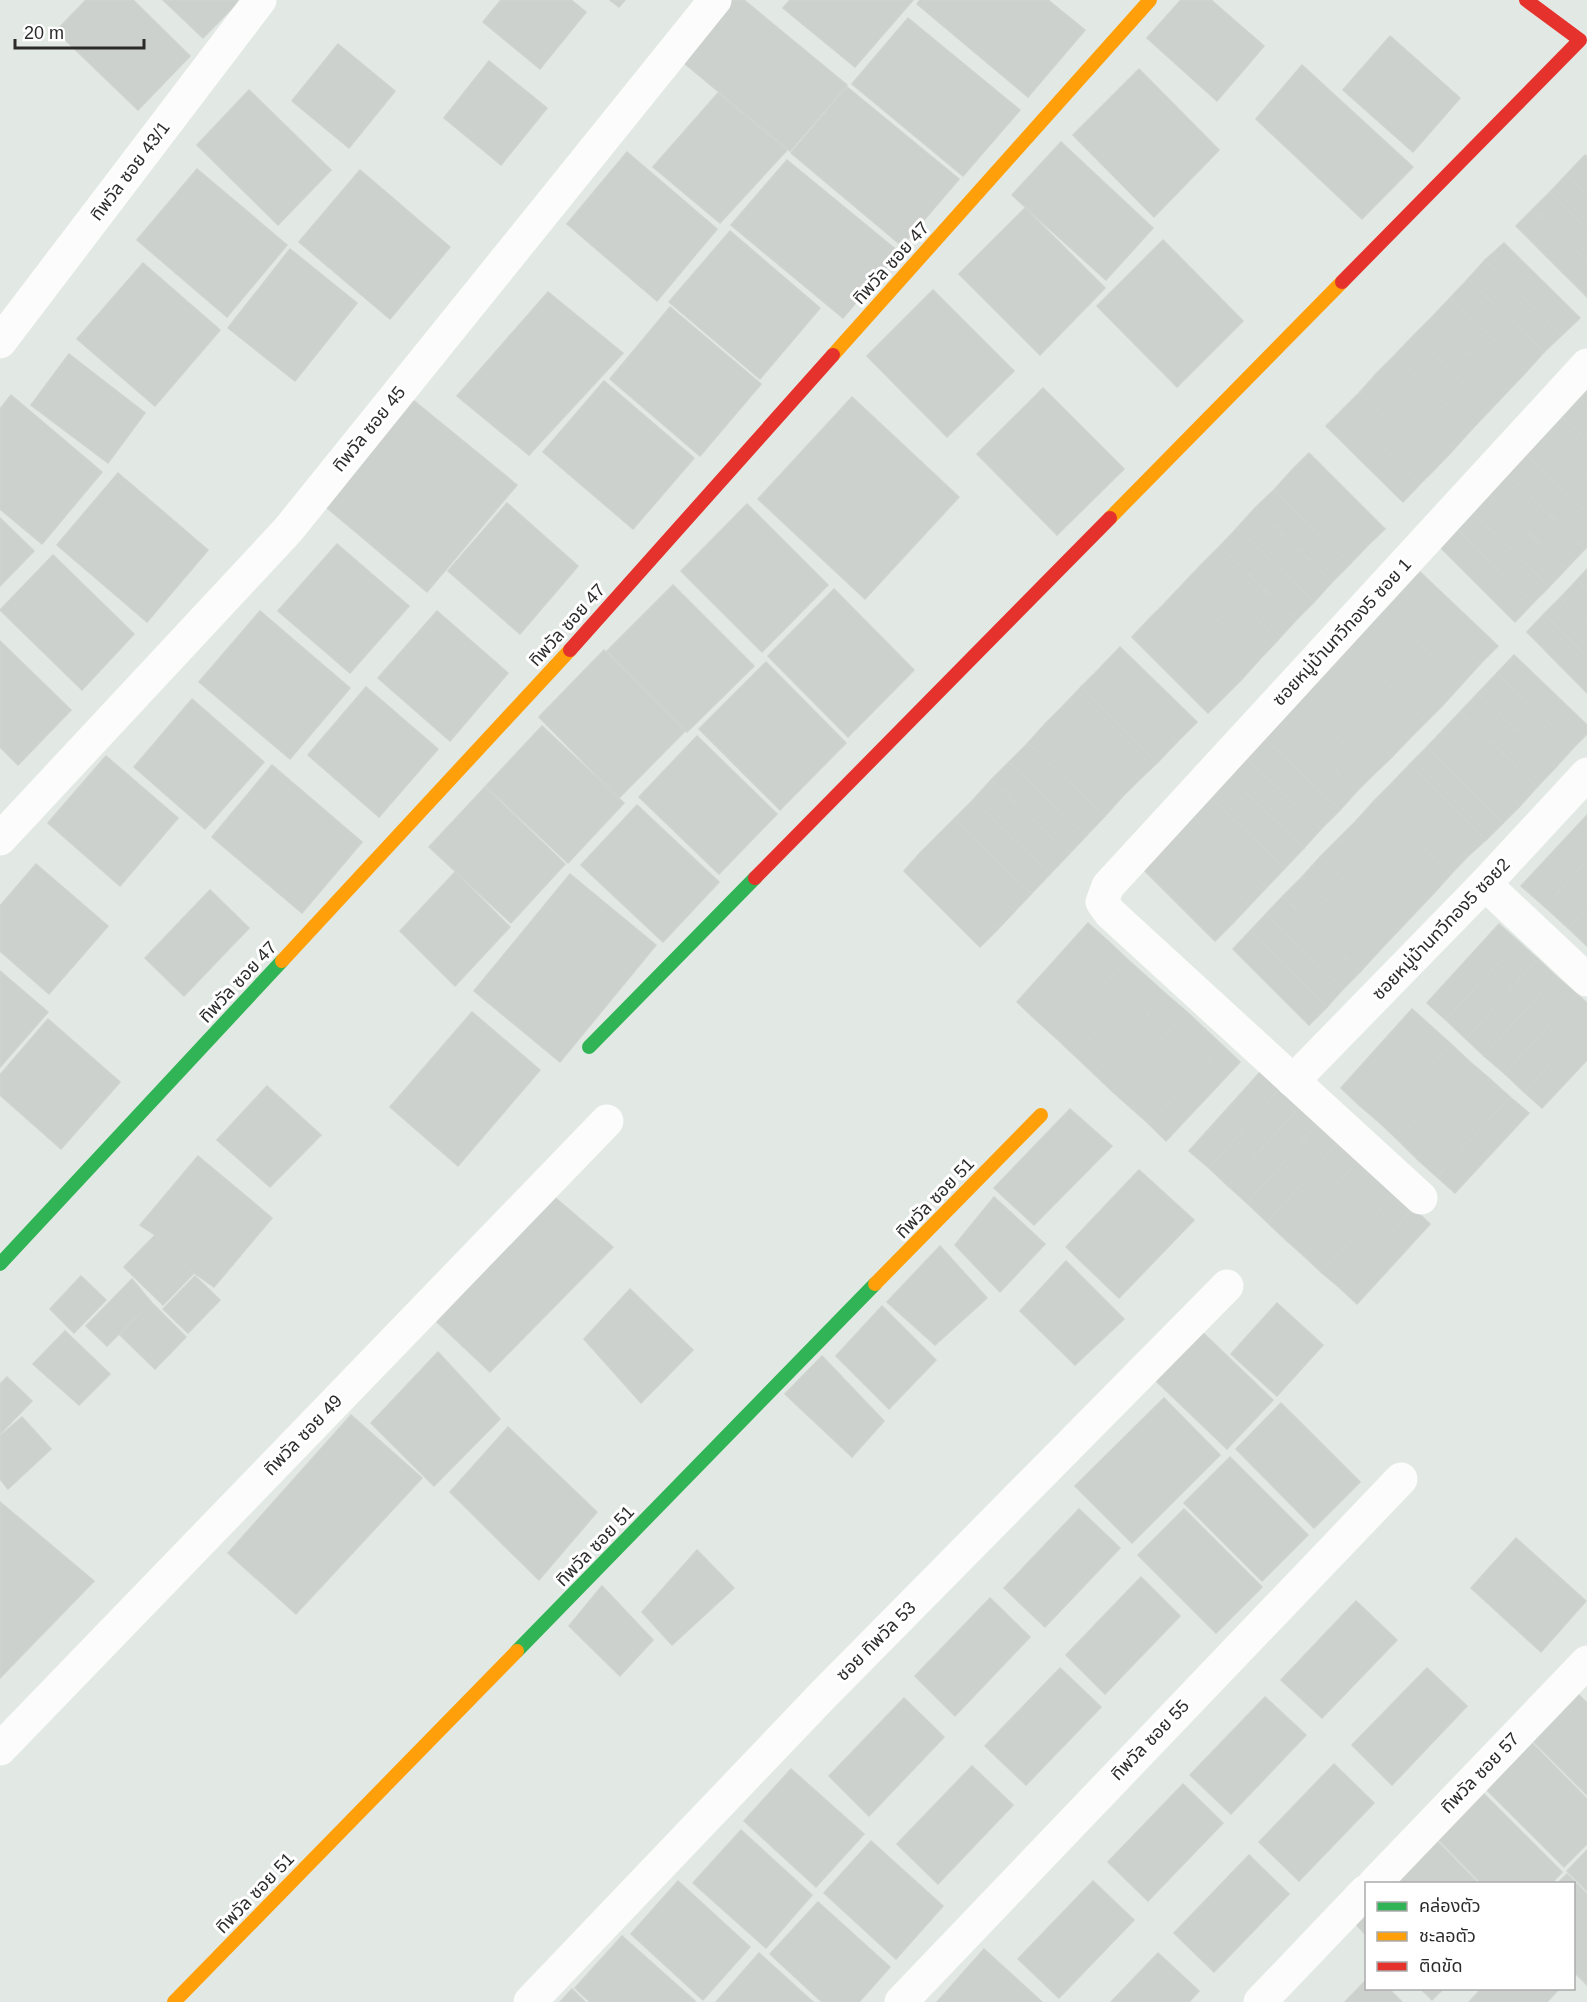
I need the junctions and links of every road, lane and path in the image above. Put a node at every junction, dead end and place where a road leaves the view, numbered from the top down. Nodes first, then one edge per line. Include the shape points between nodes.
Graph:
1 (260, 0) edge
2 (715, 0) edge
3 (1150, 0) edge
4 (1526, 0) edge
5 (0, 342) edge
6 (1587, 365) edge
7 (1587, 774) edge
8 (0, 838) edge
9 (1485, 885) junction
10 (1587, 980) edge
11 (589, 1047) dead end
12 (1293, 1081) junction
13 (1041, 1115) dead end
14 (607, 1121) dead end
15 (1421, 1198) dead end
16 (0, 1264) edge
17 (1227, 1286) dead end
18 (1401, 1479) dead end
19 (1587, 1662) edge
20 (0, 1749) edge
21 (1376, 1882) edge
22 (1365, 1892) edge
23 (174, 2002) edge
24 (530, 2002) edge
25 (901, 2002) edge
26 (1260, 2002) edge

1 - 5 street, ทิพวัล ซอย 43/1
2 - 8 street, ทิพวัล ซอย 45 via 288,530
3 - 16 street, ทิพวัล ซอย 47 via 552,670
4 - 11 street via 1580,40
6 - 12 street, ซอยหมู่บ้านทวีทอง5 ซอย 1 via 1108,886 1102,902 1110,913
7 - 9 street, ซอยหมู่บ้านทวีทอง5 ซอย2
9 - 10 street
9 - 12 street, ซอยหมู่บ้านทวีทอง5 ซอย2
12 - 15 street
13 - 23 street, ทิพวัล ซอย 51
14 - 20 street, ทิพวัล ซอย 49
17 - 24 street, ซอย ทิพวัล 53 via 823,1695
18 - 25 street, ทิพวัล ซอย 55
19 - 21 street, ทิพวัล ซอย 57
22 - 26 street

